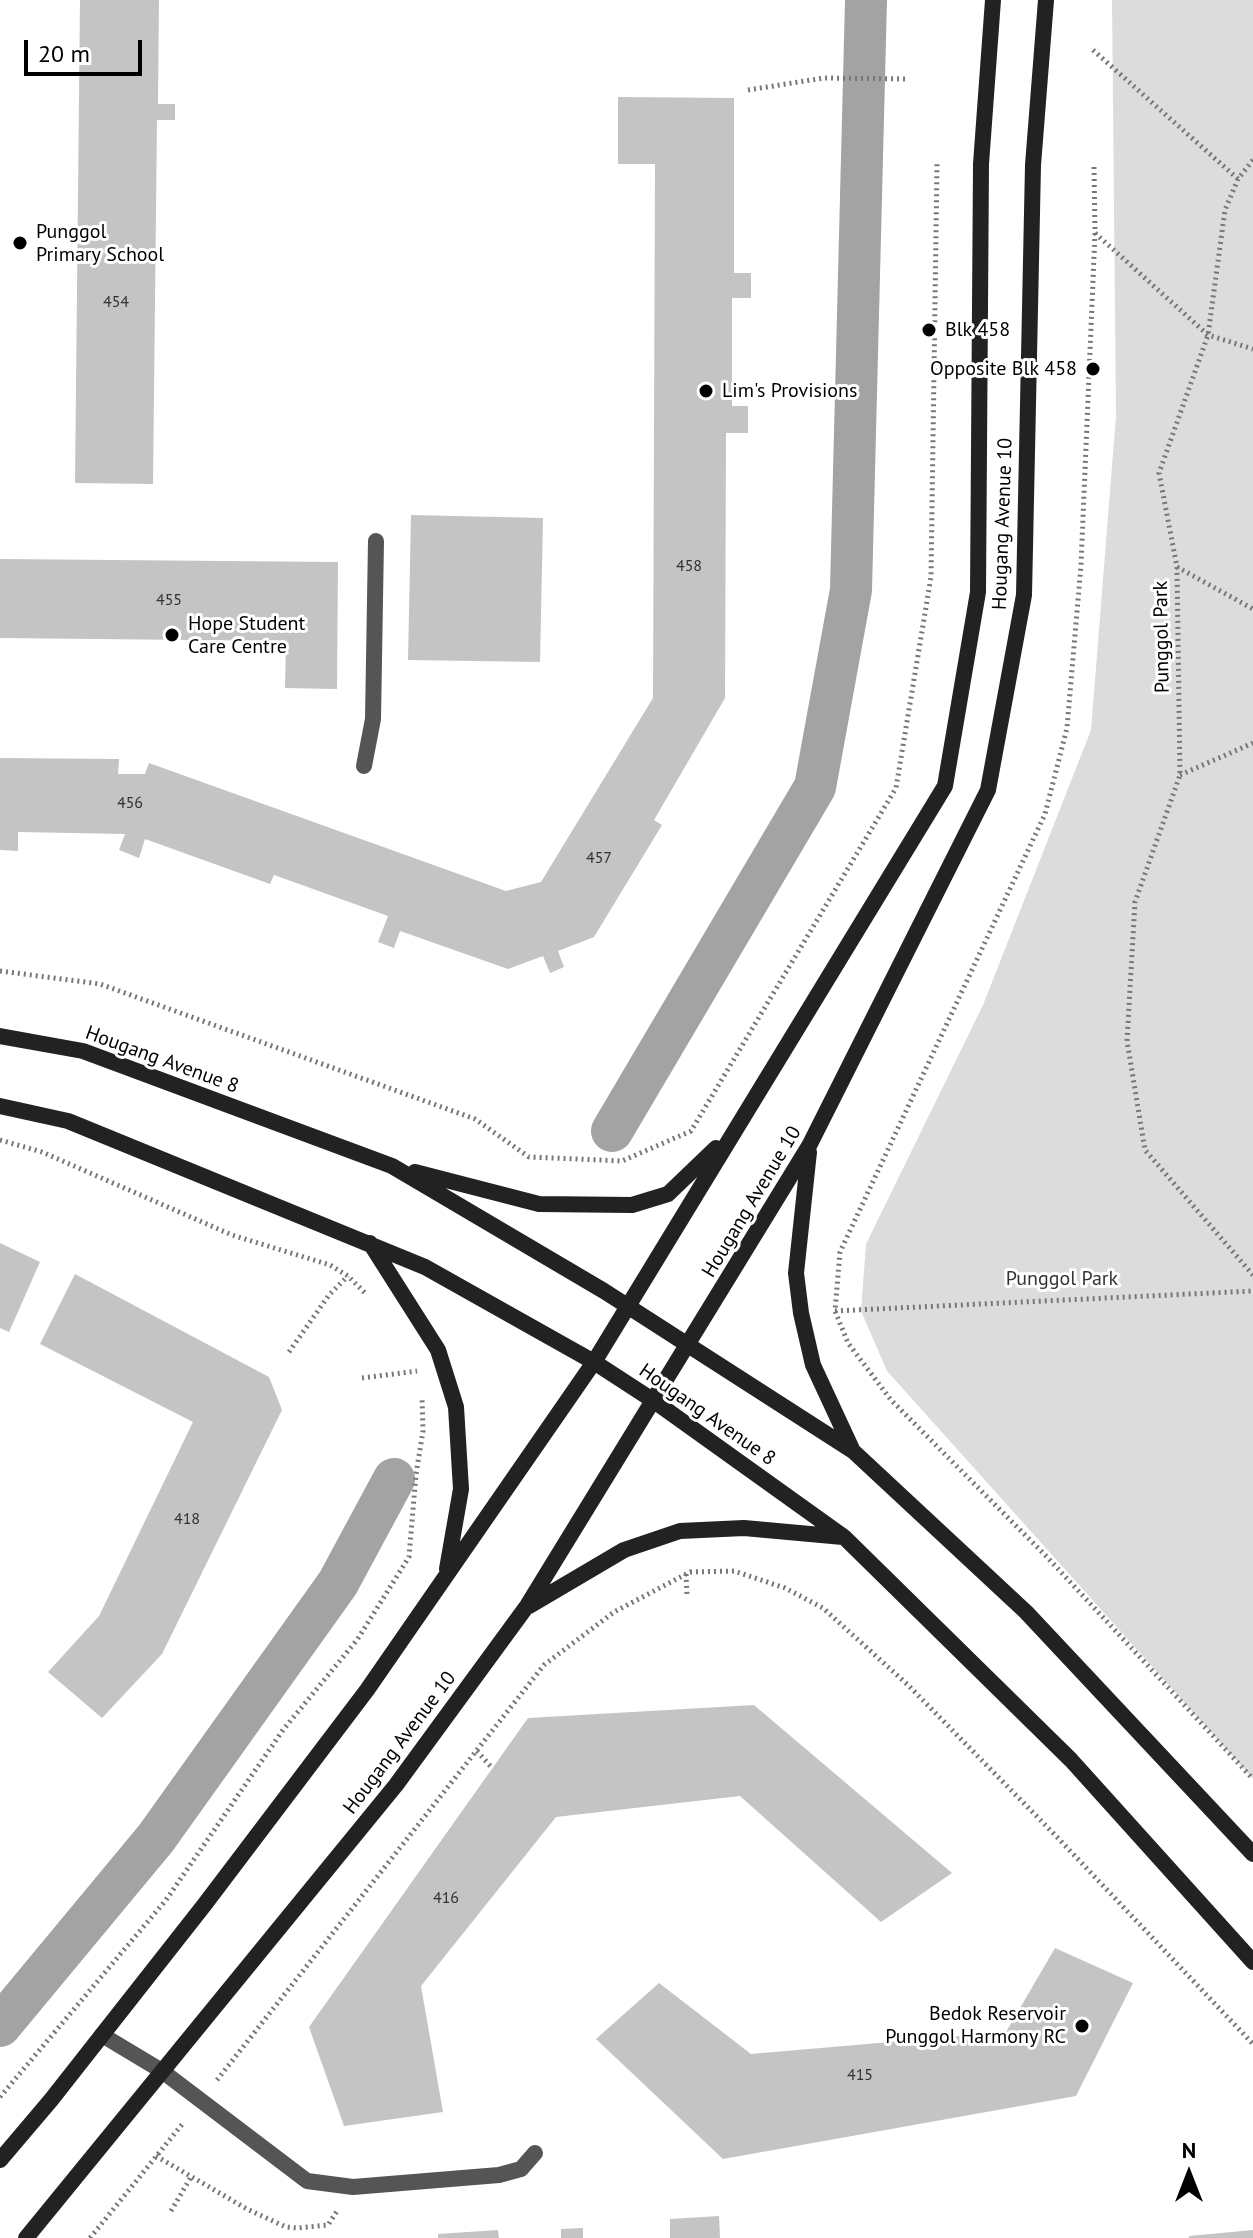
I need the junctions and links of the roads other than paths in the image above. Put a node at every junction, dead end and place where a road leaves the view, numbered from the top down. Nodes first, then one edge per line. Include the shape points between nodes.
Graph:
1 (993, 0) edge
2 (1046, 0) edge
3 (376, 541) dead end
4 (364, 766) dead end
5 (0, 1036) edge
6 (0, 1106) edge
7 (732, 1133) junction
8 (809, 1146) junction
9 (392, 1166) junction
10 (370, 1243) junction
11 (628, 1309) junction
12 (688, 1346) junction
13 (594, 1362) junction
14 (654, 1401) junction
15 (853, 1451) junction
16 (844, 1537) junction
17 (446, 1576) junction
18 (527, 1606) junction
19 (1253, 1854) edge
20 (1253, 1962) edge
21 (102, 2035) junction
22 (162, 2071) junction
23 (535, 2153) dead end
24 (0, 2160) edge
25 (26, 2238) edge

1 - 7 main road, Hougang Avenue 10 via 981,164 978,592 945,786
2 - 8 main road, Hougang Avenue 10 via 1033,165 1024,595 988,790
3 - 4 lane via 373,719
5 - 9 main road, Hougang Avenue 8 via 83,1051
6 - 10 main road, Hougang Avenue 8 via 68,1121
7 - 9 main road via 668,1194 632,1205 539,1204
7 - 11 main road, Hougang Avenue 10
8 - 12 main road, Hougang Avenue 10
8 - 15 main road via 796,1273 801,1313 813,1365
9 - 11 main road, Hougang Avenue 8
10 - 13 main road, Hougang Avenue 8 via 425,1267
10 - 17 main road via 438,1350 456,1407 461,1489
11 - 12 main road, Hougang Avenue 8
11 - 13 main road, Hougang Avenue 10
12 - 14 main road, Hougang Avenue 10
12 - 15 main road, Hougang Avenue 8
13 - 14 main road, Hougang Avenue 8
13 - 17 main road, Hougang Avenue 10
14 - 16 main road, Hougang Avenue 8
14 - 18 main road, Hougang Avenue 10
15 - 19 main road, Hougang Avenue 8 via 1026,1612
16 - 18 main road via 744,1528 680,1531 624,1550
16 - 20 main road, Hougang Avenue 8 via 1071,1760
17 - 21 main road, Hougang Avenue 10 via 358,1703
18 - 22 main road, Hougang Avenue 10 via 396,1785
21 - 22 lane
21 - 24 main road, Hougang Avenue 10
22 - 23 lane via 307,2181 353,2187 499,2175 521,2169
22 - 25 main road, Hougang Avenue 10

